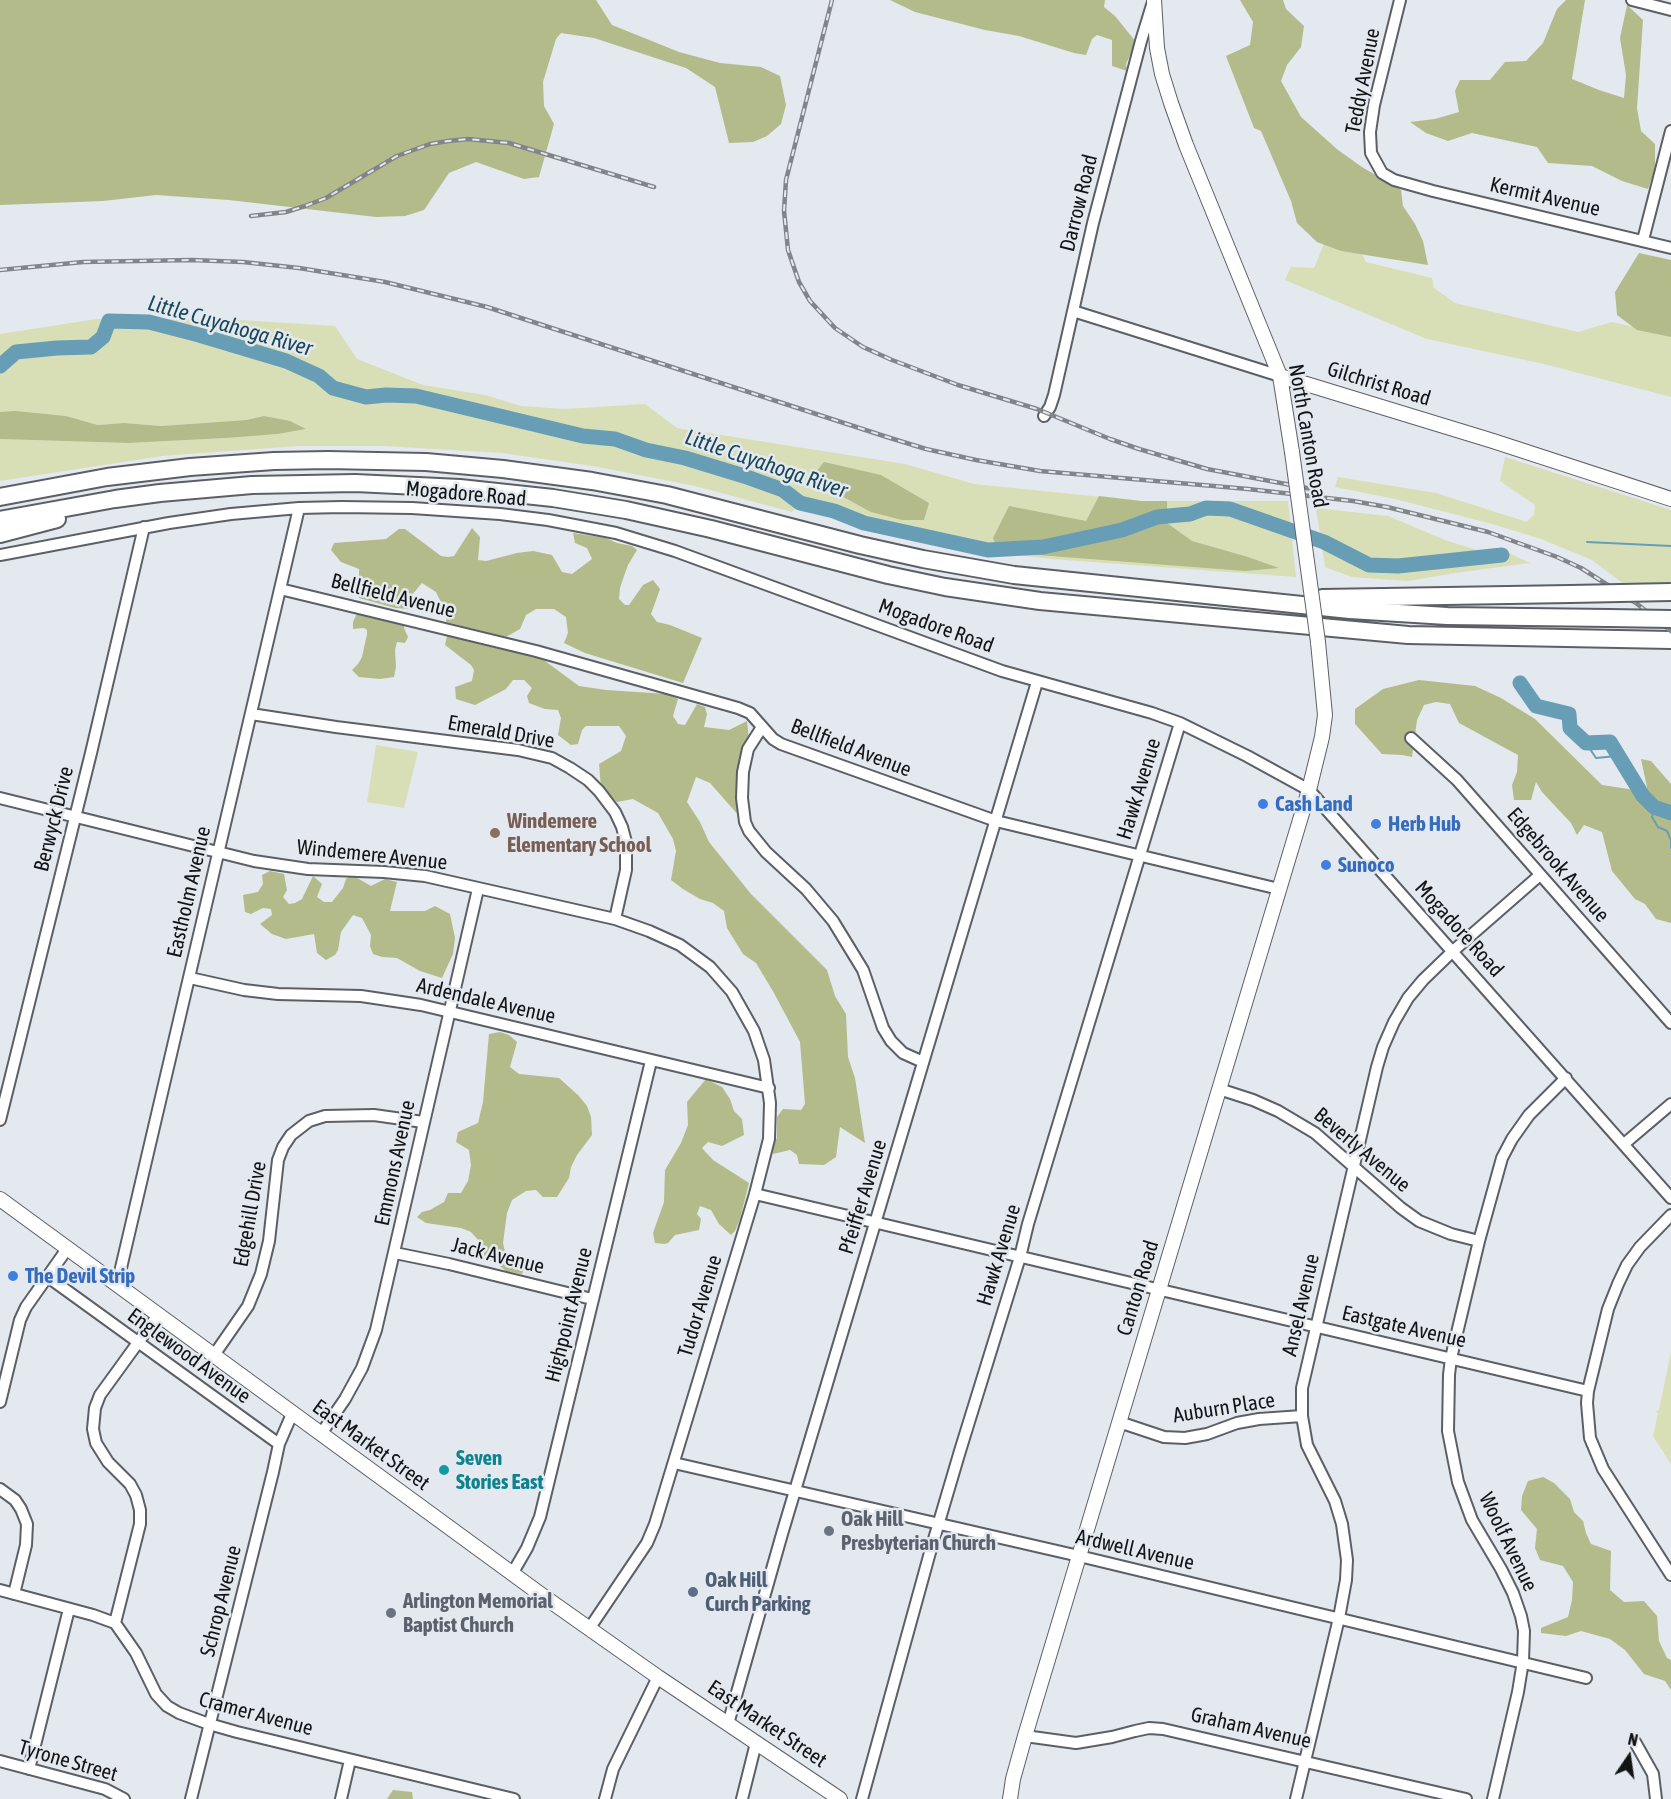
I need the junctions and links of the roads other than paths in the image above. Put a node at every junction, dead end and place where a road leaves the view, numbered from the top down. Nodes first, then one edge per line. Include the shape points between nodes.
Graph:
1 (1154, 0) edge
2 (1400, 0) edge
3 (1632, 0) edge
4 (1671, 10) edge
5 (1671, 131) edge
6 (1409, 184) joint
7 (1643, 240) junction
8 (1671, 248) edge
9 (1073, 311) junction
10 (1280, 376) junction
11 (1044, 416) dead end
12 (0, 497) edge
13 (116, 499) junction
14 (1671, 499) edge
15 (299, 508) junction
16 (0, 520) edge
17 (144, 527) junction
18 (0, 534) edge
19 (0, 555) edge
20 (280, 589) junction
21 (1671, 592) edge
22 (1243, 600) junction
23 (1671, 619) edge
24 (1671, 640) edge
25 (1639, 643) junction
26 (1671, 650) edge
27 (1037, 682) junction
28 (251, 714) junction
29 (1180, 723) junction
30 (762, 726) junction
31 (1412, 738) dead end
32 (1309, 790) junction
33 (0, 798) edge
34 (75, 816) junction
35 (996, 822) junction
36 (218, 852) junction
37 (1139, 856) junction
38 (1540, 875) junction
39 (478, 889) junction
40 (1279, 889) junction
41 (615, 919) junction
42 (1453, 951) junction
43 (190, 978) junction
44 (724, 983) joint
45 (450, 1011) junction
46 (1671, 1023) edge
47 (651, 1061) junction
48 (923, 1062) junction
49 (1566, 1078) junction
50 (769, 1088) junction
51 (1219, 1089) junction
52 (1671, 1104) edge
53 (0, 1120) edge
54 (423, 1122) junction
55 (1624, 1144) junction
56 (1354, 1165) junction
57 (755, 1194) junction
58 (1671, 1198) edge
59 (0, 1199) edge
60 (1671, 1215) edge
61 (874, 1222) junction
62 (1479, 1241) junction
63 (67, 1249) junction
64 (395, 1253) junction
65 (1020, 1257) junction
66 (48, 1276) junction
67 (117, 1285) junction
68 (1160, 1290) junction
69 (592, 1299) junction
70 (158, 1315) junction
71 (1317, 1326) junction
72 (138, 1342) junction
73 (214, 1355) junction
74 (1451, 1358) junction
75 (1588, 1391) junction
76 (0, 1402) edge
77 (292, 1414) junction
78 (1302, 1416) junction
79 (1119, 1422) junction
80 (321, 1434) junction
81 (279, 1444) junction
82 (674, 1463) junction
83 (0, 1489) edge
84 (795, 1491) junction
85 (939, 1525) junction
86 (1079, 1556) junction
87 (512, 1574) junction
88 (1671, 1575) edge
89 (0, 1590) edge
90 (14, 1594) junction
91 (69, 1609) junction
92 (1339, 1618) junction
93 (115, 1623) junction
94 (589, 1629) junction
95 (1523, 1661) junction
96 (658, 1677) junction
97 (1586, 1677) dead end
98 (209, 1724) junction
99 (728, 1724) junction
100 (1025, 1736) junction
101 (1635, 1742) dead end
102 (756, 1743) junction
103 (350, 1760) junction
104 (1305, 1760) junction
105 (0, 1761) edge
106 (29, 1769) junction
107 (484, 1796) edge
108 (124, 1799) edge
109 (191, 1799) edge
110 (340, 1799) edge
111 (514, 1799) edge
112 (605, 1799) edge
113 (741, 1799) edge
114 (840, 1799) edge
115 (862, 1799) edge
116 (1010, 1799) edge
117 (1296, 1799) edge
118 (1466, 1799) edge
119 (1493, 1799) edge
120 (1656, 1799) edge

1 - 9 street, Darrow Road
1 - 10 main road, North Canton Road via 1157,48 1171,103
2 - 6 street, Teddy Avenue via 1374,105 1370,146 1382,173
3 - 4 street
5 - 7 street
6 - 7 street, Kermit Avenue
7 - 8 street, Kermit Avenue
9 - 10 street, Gilchrist Road
9 - 11 street, Darrow Road via 1054,395
10 - 14 main road, Gilchrist Road
10 - 32 main road, North Canton Road, bridge via 1325,715
12 - 22 highway via 107,477 190,467 328,460 437,463 592,481 667,495 934,561 1049,579
13 - 16 highway
13 - 18 highway
13 - 25 highway via 302,483 460,488 626,510 888,575 1005,597 1408,635
15 - 17 street, Mogadore Road
15 - 20 street, Eastholm Avenue
15 - 27 street, Mogadore Road via 444,510 548,520 616,533 702,560
17 - 19 street, Mogadore Road
17 - 34 street, Berwyck Drive
20 - 28 street, Eastholm Avenue
20 - 30 street, Bellfield Avenue via 546,654 738,708 750,713
21 - 22 highway, bridge
22 - 23 highway, bridge via 1412,615
24 - 25 highway
25 - 26 highway
27 - 29 street, Mogadore Road
27 - 35 street, Pfeiffer Avenue
28 - 36 street, Eastholm Avenue
28 - 41 street, Emerald Drive via 518,750 552,758 570,768 599,791 622,827 627,863
29 - 32 street, Mogadore Road
29 - 37 street, Hawk Avenue
30 - 35 street, Bellfield Avenue via 781,744
30 - 48 street via 748,748 744,766 742,798 748,831 833,921 863,970 891,1041 903,1053
31 - 38 street, Edgebrook Avenue via 1457,780
32 - 40 main road, Canton Road
32 - 42 street, Mogadore Road
33 - 34 street, Windemere Avenue
34 - 36 street, Windemere Avenue
34 - 53 street, Berwyck Drive
35 - 37 street, Bellfield Avenue
35 - 48 street, Pfeiffer Avenue
36 - 39 street, Windemere Avenue via 308,869 425,876
36 - 43 street, Eastholm Avenue
37 - 40 street, Bellfield Avenue
37 - 65 street, Hawk Avenue
38 - 42 street, Ansel Avenue
38 - 46 street, Edgebrook Avenue
39 - 41 street, Windemere Avenue
39 - 45 street, Emmons Avenue
40 - 51 main road, Canton Road
41 - 44 street, Windemere Avenue via 680,945
42 - 49 street, Mogadore Road
42 - 56 street, Ansel Avenue via 1408,998 1391,1028 1377,1067
43 - 45 street, Ardendale Avenue via 244,990 381,998
43 - 67 street, Eastholm Avenue
44 - 50 street, Tudor Avenue via 754,1031
45 - 47 street, Ardendale Avenue
45 - 54 street, Emmons Avenue
47 - 50 street, Ardendale Avenue
47 - 69 street, Highpoint Avenue
48 - 61 street, Pfeiffer Avenue
49 - 55 street, Mogadore Road
49 - 62 street, Woolf Avenue via 1529,1115 1508,1145 1497,1171
50 - 57 street, Tudor Avenue via 769,1133
51 - 56 street, Beverly Avenue via 1297,1121
51 - 68 main road, Canton Road
52 - 55 street
54 - 64 street, Emmons Avenue
54 - 73 street, Edgehill Drive via 374,1115 325,1116 309,1121 291,1135 278,1160 261,1274 248,1306
55 - 58 street, Mogadore Road
56 - 62 street, Beverly Avenue via 1419,1221
56 - 71 street, Ansel Avenue
57 - 61 street, Eastgate Avenue
57 - 82 street, Tudor Avenue
59 - 63 main road, East Market Street
60 - 75 street via 1640,1247 1618,1284
61 - 65 street, Eastgate Avenue
61 - 84 street, Pfeiffer Avenue
62 - 74 street, Woolf Avenue
63 - 66 street
63 - 67 main road, East Market Street
64 - 69 street, Jack Avenue
64 - 80 street, Emmons Avenue via 367,1356
65 - 68 street, Eastgate Avenue
65 - 85 street, Hawk Avenue
66 - 72 street, Englewood Avenue
66 - 76 street via 20,1320
67 - 70 main road, East Market Street
68 - 71 street, Eastgate Avenue
68 - 79 main road, Canton Road
69 - 87 street, Highpoint Avenue via 540,1516
70 - 72 street
70 - 73 main road, East Market Street
71 - 74 street, Eastgate Avenue
71 - 78 street, Ansel Avenue via 1302,1388
72 - 81 street, Englewood Avenue
72 - 93 street via 100,1395 93,1422 102,1455 130,1484 141,1510
73 - 77 main road, East Market Street
74 - 75 street, Eastgate Avenue
74 - 95 street, Woolf Avenue via 1448,1431 1454,1467 1472,1520 1516,1601 1524,1631
75 - 88 street via 1588,1423 1595,1453
77 - 80 main road, East Market Street
77 - 81 street, Schrop Avenue
78 - 79 street, Auburn Place via 1237,1423 1185,1438 1158,1435
78 - 92 street, Ansel Avenue via 1307,1445 1335,1501 1345,1538 1347,1574
79 - 86 main road, Canton Road
80 - 87 main road, East Market Street
81 - 98 street, Schrop Avenue
82 - 84 street, Ardwell Avenue
82 - 94 street, Tudor Avenue via 650,1537
83 - 90 street via 15,1500 27,1524 27,1545
84 - 85 street, Ardwell Avenue
84 - 99 street, Pfeiffer Avenue
85 - 86 street, Ardwell Avenue
85 - 115 street, Hawk Avenue
86 - 92 street, Ardwell Avenue
86 - 100 main road, Canton Road
87 - 94 main road, East Market Street
89 - 90 street
90 - 91 street
91 - 93 street
91 - 106 street
92 - 95 street, Ardwell Avenue
92 - 104 street, Ansel Avenue
93 - 98 street, Cramer Avenue via 161,1701 179,1713
94 - 96 main road, East Market Street
95 - 97 street, Ardwell Avenue
95 - 119 street, Woolf Avenue
96 - 99 main road, East Market Street
96 - 112 street via 613,1769
98 - 103 street, Cramer Avenue
98 - 109 street, Schrop Avenue
99 - 102 main road, East Market Street
100 - 104 street, Graham Avenue via 1076,1743 1149,1728 1163,1729
100 - 116 main road, Canton Road
101 - 120 street via 1653,1774
102 - 113 street
102 - 114 main road, East Market Street
103 - 107 street, Cramer Avenue
103 - 110 street
104 - 117 street, Ansel Avenue
104 - 118 street, Graham Avenue
105 - 106 street, Tyrone Street
106 - 108 street, Tyrone Street via 105,1789
107 - 111 street, Cramer Avenue

